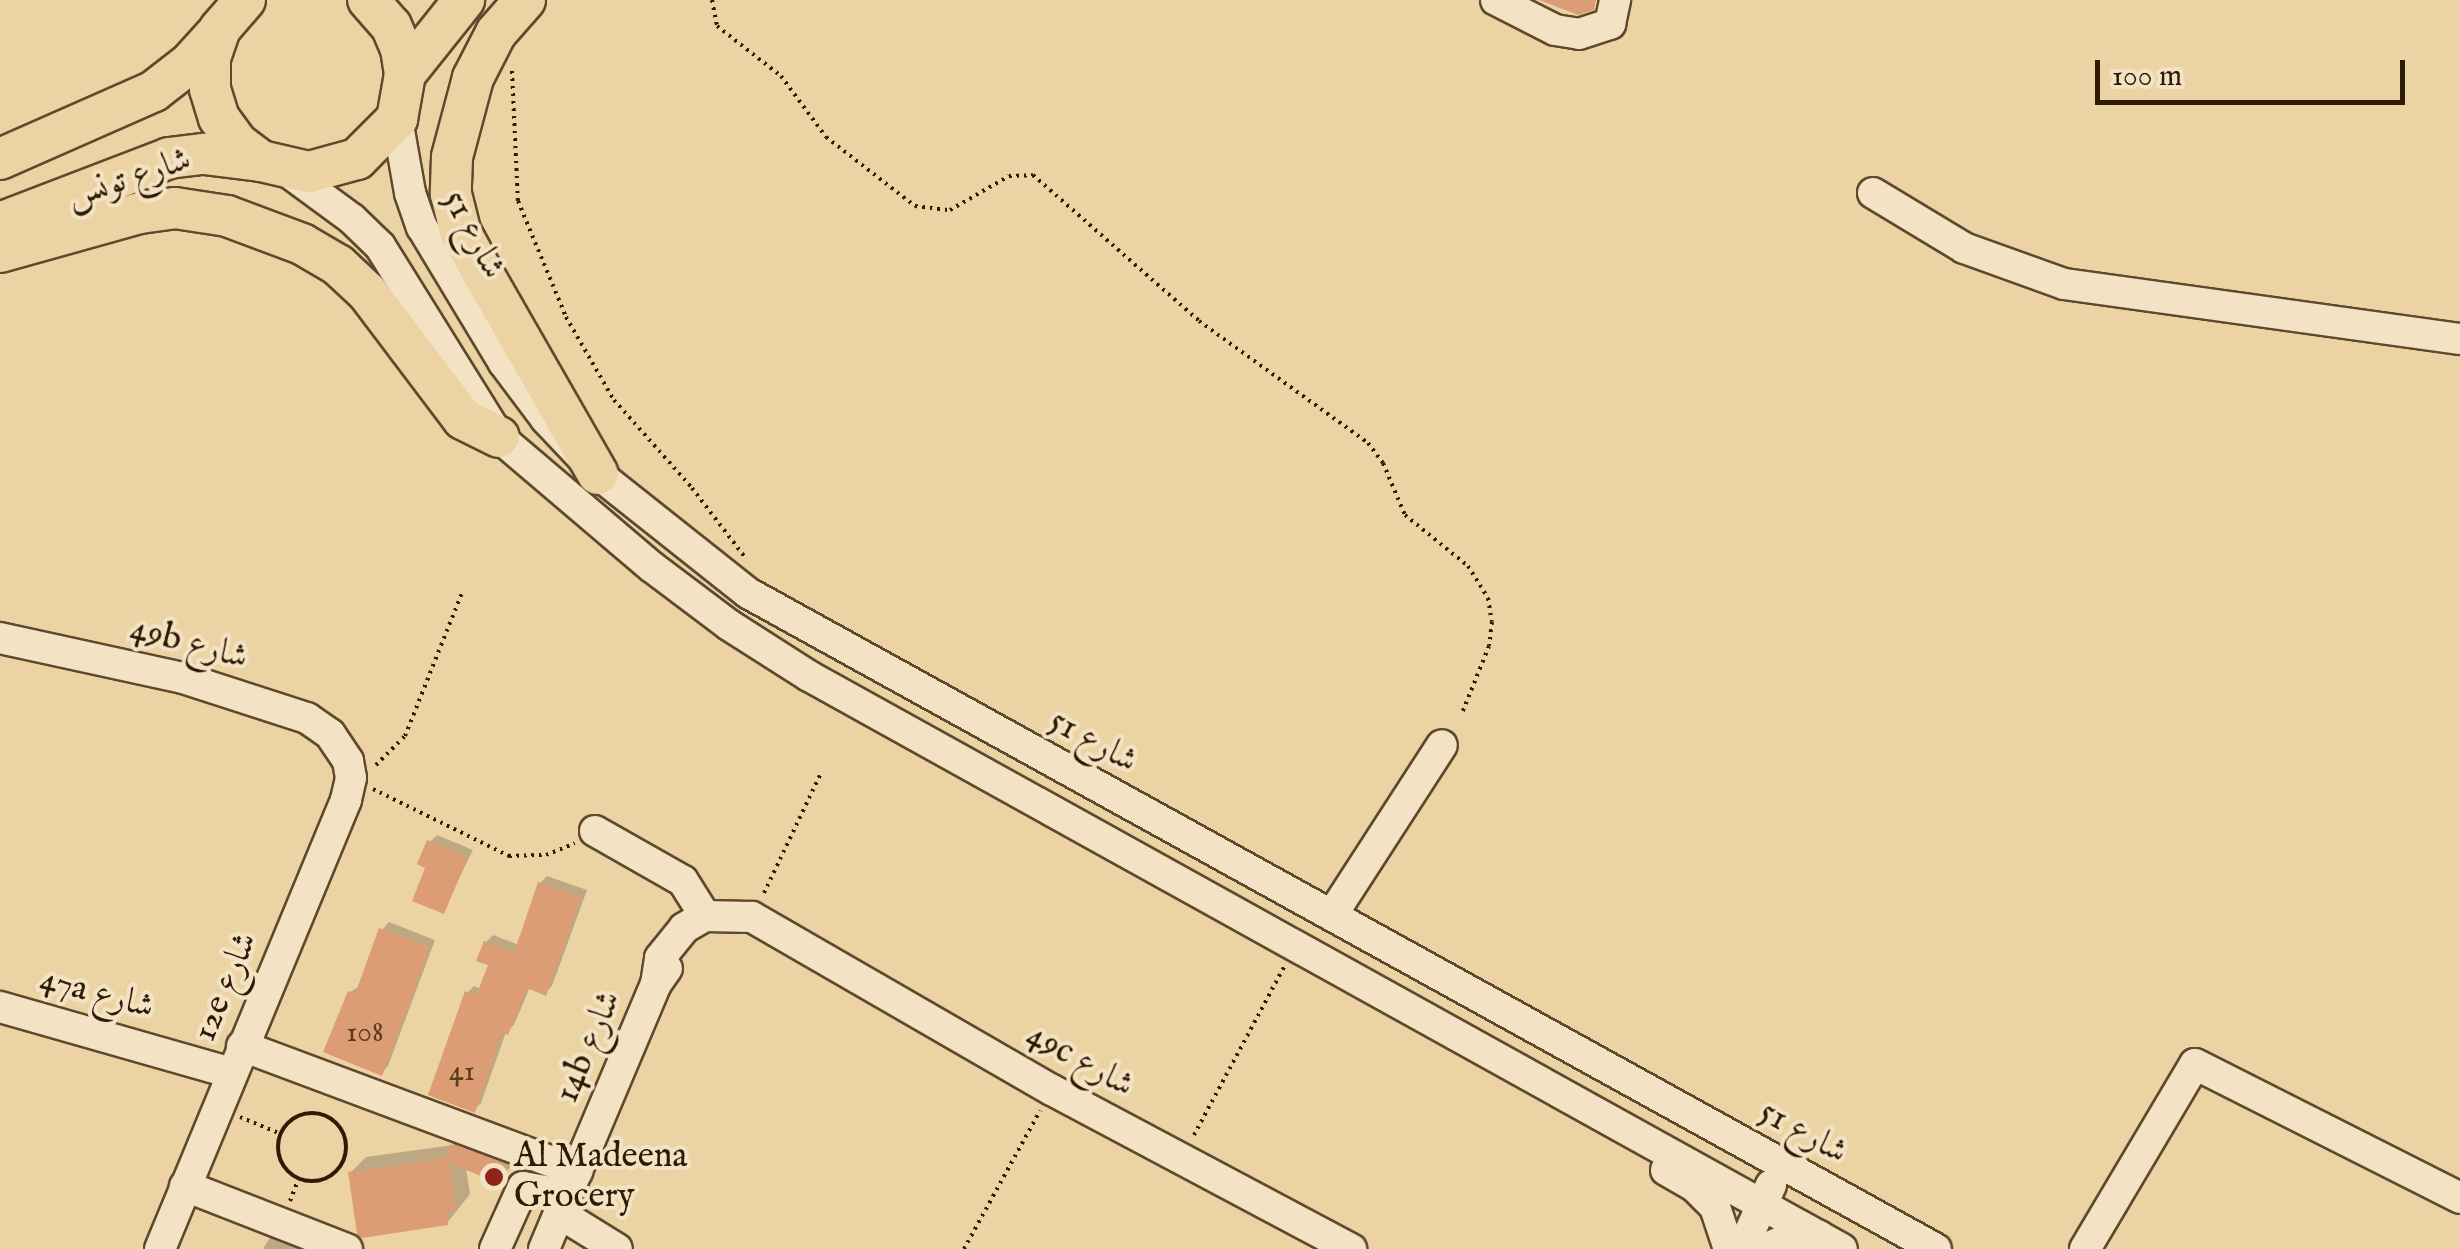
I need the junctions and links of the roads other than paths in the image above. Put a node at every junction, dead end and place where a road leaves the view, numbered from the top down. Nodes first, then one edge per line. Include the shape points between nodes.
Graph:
1 (368, 0) edge
2 (464, 0) edge
3 (525, 0) edge
4 (1496, 0) edge
5 (1615, 0) edge
6 (233, 14) edge
7 (405, 74) junction
8 (397, 119) junction
9 (0, 158) edge
10 (272, 165) junction
11 (1873, 193) dead end
12 (0, 223) edge
13 (0, 252) edge
14 (2460, 338) edge
15 (500, 436) junction
16 (598, 474) junction
17 (0, 638) edge
18 (1442, 745) dead end
19 (347, 765) joint
20 (594, 830) road end
21 (1332, 915) junction
22 (709, 925) junction
23 (0, 1007) edge
24 (236, 1059) junction
25 (1624, 1125) junction
26 (185, 1186) junction
27 (2460, 1198) edge
28 (1760, 1200) junction
29 (560, 1212) edge
30 (1831, 1242) edge
31 (1332, 1244) edge
32 (160, 1249) edge
33 (347, 1249) edge
34 (495, 1249) edge
35 (595, 1249) edge
36 (618, 1249) edge
37 (1728, 1249) edge
38 (1742, 1249) edge
39 (1764, 1249) edge
40 (1900, 1249) edge
41 (1936, 1249) edge
42 (2085, 1249) edge

1 - 7 main road via 391,26
2 - 7 main road
3 - 16 main road via 496,33 472,78 452,157 451,194 480,270
4 - 5 street via 1571,34 1605,29
6 - 9 main road, شارع تونس via 190,63 144,96
6 - 10 main road via 210,58 210,88 219,118 237,143
7 - 8 main road
8 - 10 main road, شارع تونس via 357,159 334,169
8 - 16 street, شارع 51 via 422,227 504,363
10 - 12 main road, شارع تونس via 204,154 169,158
10 - 15 street via 380,246
11 - 14 street via 1964,248 2064,284
13 - 15 main road via 140,213 174,208 227,216 338,265 367,292 463,419
15 - 25 street via 652,566 782,659
16 - 21 street, شارع 51 via 748,593 806,628
17 - 19 street, 49b شارع via 183,678 294,713 319,724
18 - 21 street
19 - 24 street, 12e شارع via 346,800
20 - 22 street via 683,881
21 - 41 street, شارع 51
22 - 29 street, 14b شارع via 656,984
22 - 31 street, 49c شارع via 764,926
23 - 24 street, 47a شارع
24 - 26 street, 12e شارع
24 - 29 street, 47a شارع
25 - 28 street
25 - 37 street via 1640,1153 1715,1207
26 - 32 street, 12e شارع
26 - 33 street
27 - 42 street via 2195,1064
28 - 30 street
28 - 38 street
28 - 40 street via 1776,1182 1792,1185
29 - 34 street via 523,1187
29 - 35 street
29 - 36 street
30 - 39 street via 1788,1239

